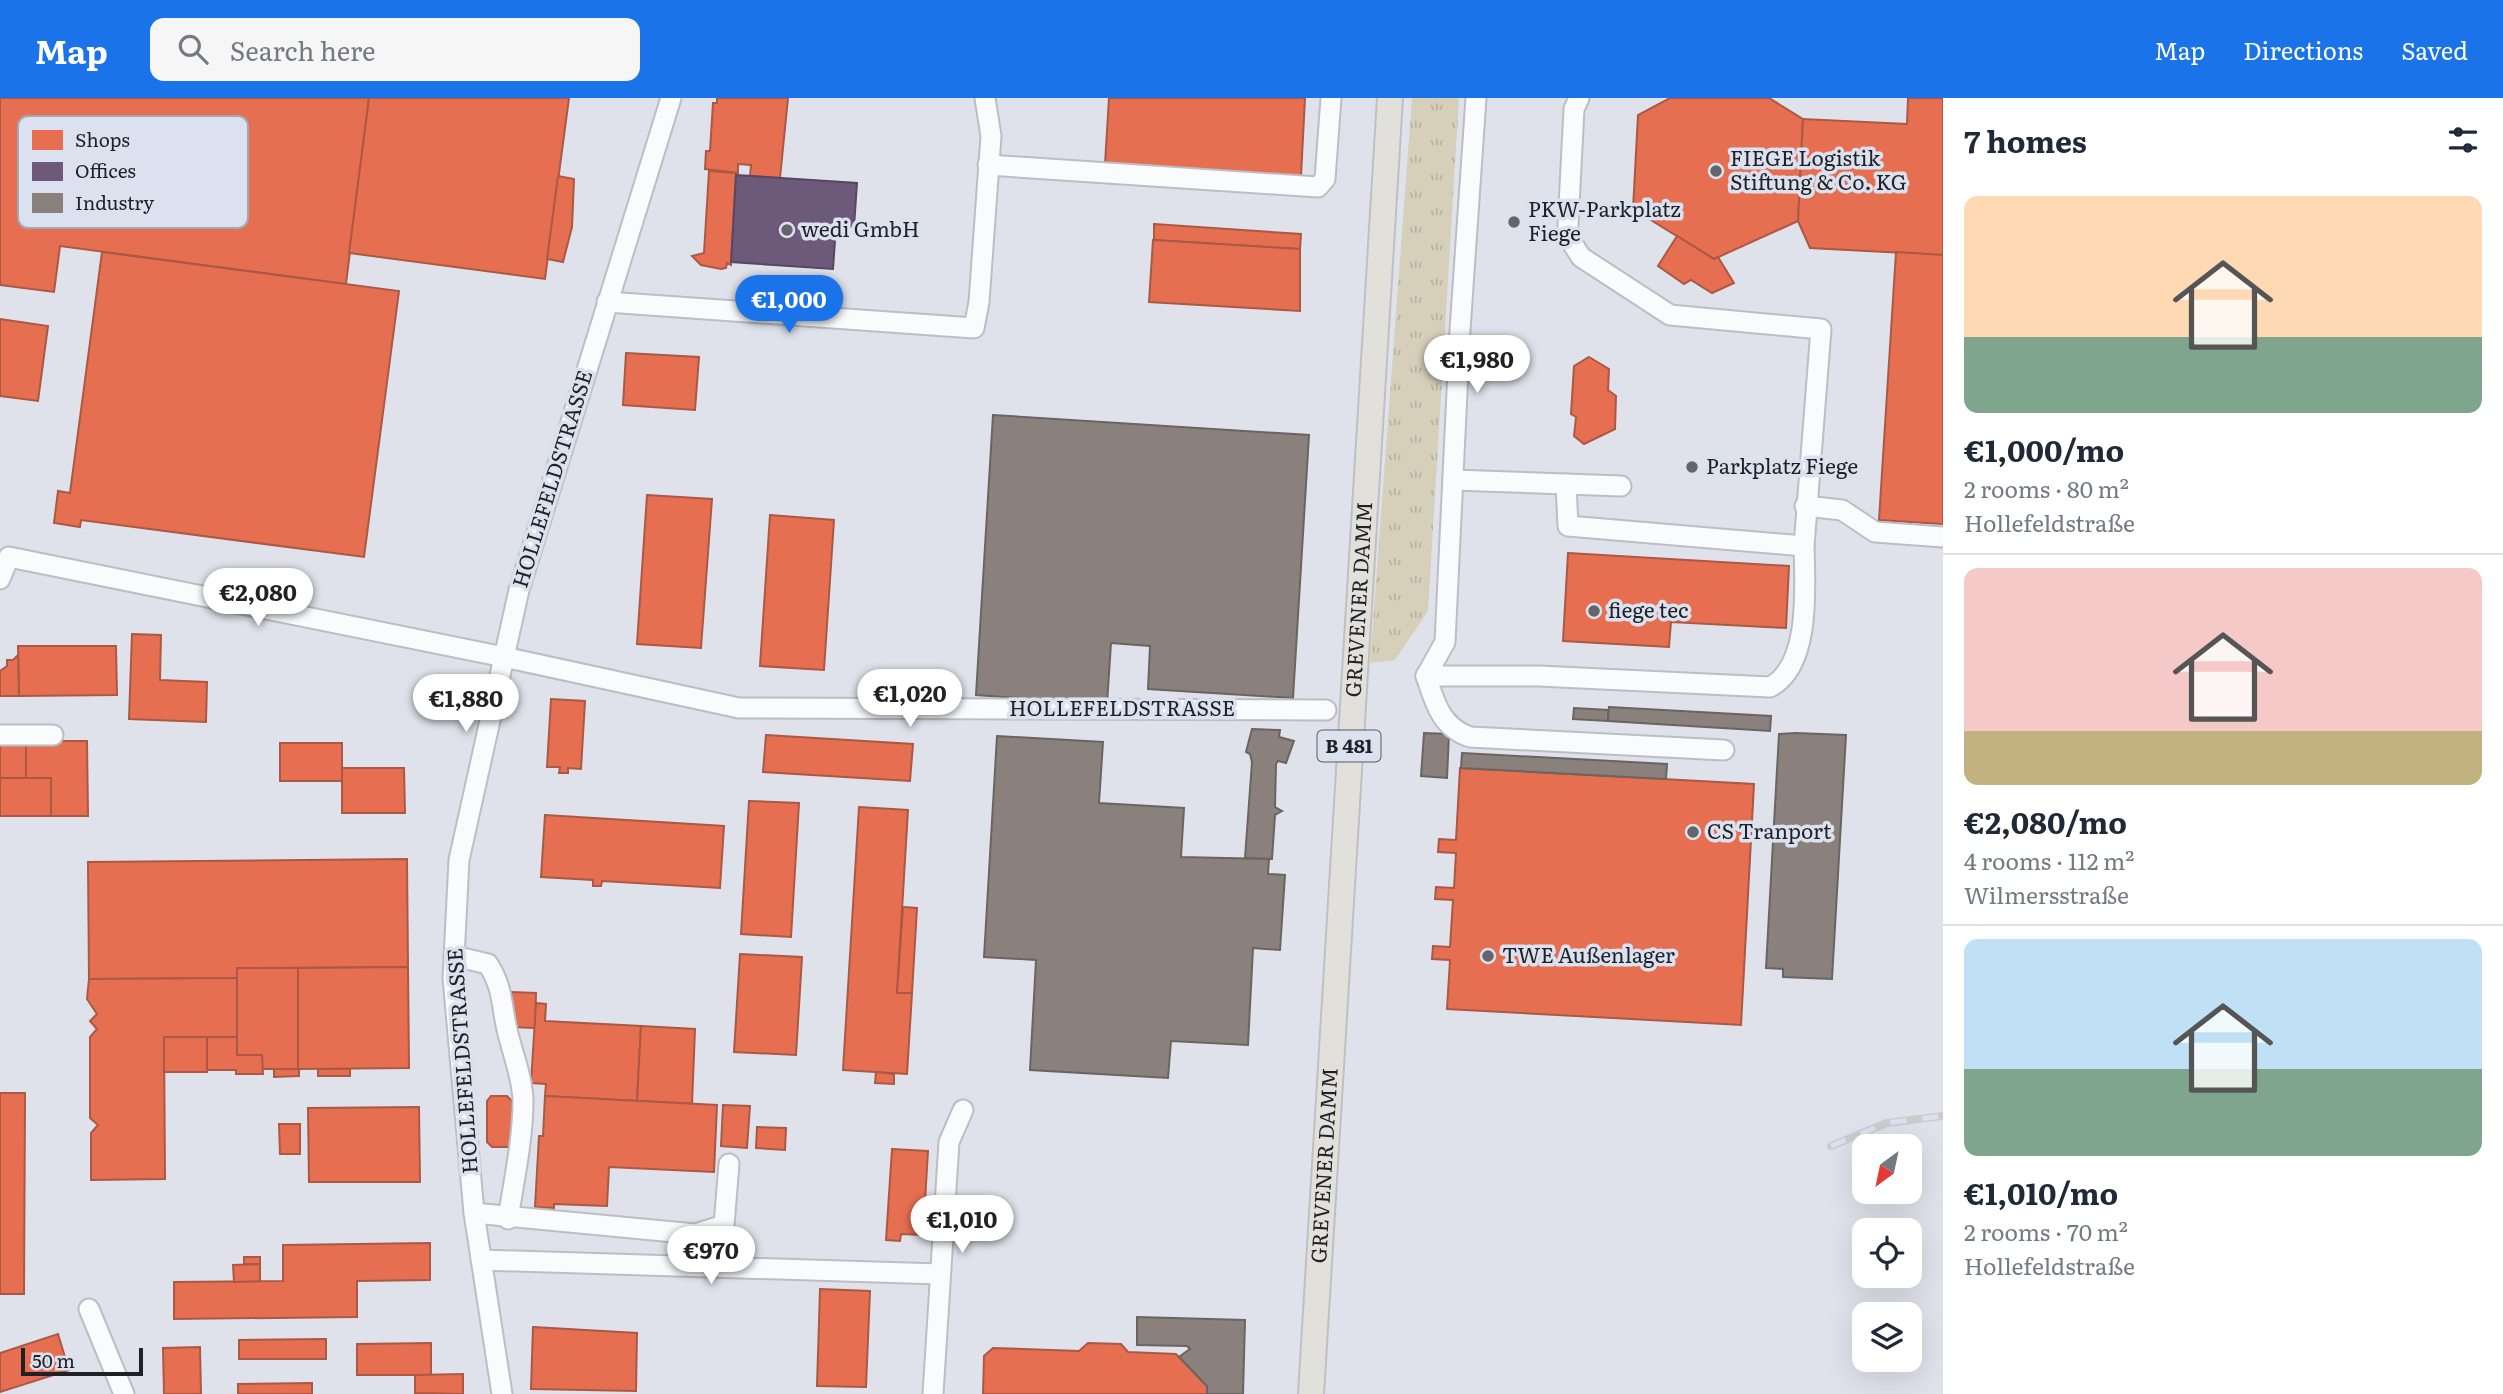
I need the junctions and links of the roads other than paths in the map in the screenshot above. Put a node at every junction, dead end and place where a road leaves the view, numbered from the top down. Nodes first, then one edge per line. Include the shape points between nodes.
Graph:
1 (671, 98) edge
2 (985, 98) edge
3 (1331, 98) edge
4 (1390, 98) edge
5 (1476, 98) edge
6 (1578, 98) edge
7 (988, 165) junction
8 (607, 302) junction
9 (1453, 480) junction
10 (1566, 484) junction
11 (1621, 486) dead end
12 (1805, 506) junction
13 (1943, 537) edge
14 (1804, 546) junction
15 (5, 556) edge
16 (0, 579) edge
17 (504, 657) junction
18 (1426, 676) junction
19 (1326, 710) dead end
20 (0, 735) edge
21 (53, 735) dead end
22 (1724, 750) dead end
23 (454, 956) junction
24 (963, 1110) dead end
25 (729, 1164) dead end
26 (474, 1213) junction
27 (508, 1219) junction
28 (481, 1260) junction
29 (940, 1274) junction
30 (89, 1309) dead end
31 (124, 1394) edge
32 (502, 1394) edge
33 (933, 1394) edge
34 (1311, 1394) edge

1 - 8 street, HOLLEFELDSTRASSE
2 - 7 street via 991,136
3 - 7 street via 1325,179 1318,187
4 - 34 main road, GREVENER DAMM / B 481
5 - 9 street
6 - 12 street via 1567,225 1581,257 1670,315 1821,329
7 - 8 street via 974,328
8 - 17 street, HOLLEFELDSTRASSE via 519,590
9 - 10 street
9 - 18 street via 1445,642
10 - 11 street
10 - 14 street via 1568,526
12 - 13 street via 1843,510 1875,532
12 - 14 street
14 - 18 street via 1799,651 1783,680 1770,687 1539,676
15 - 16 street
15 - 17 street
17 - 19 street, HOLLEFELDSTRASSE via 739,708
17 - 23 street, HOLLEFELDSTRASSE via 459,860
18 - 22 street via 1440,715 1470,737
20 - 21 street
23 - 26 street, HOLLEFELDSTRASSE
23 - 27 street via 488,964 500,984 516,1059 523,1098
24 - 29 street via 948,1142
25 - 27 street via 724,1225 695,1234
26 - 27 street
26 - 28 street, HOLLEFELDSTRASSE
28 - 29 street
28 - 32 street, HOLLEFELDSTRASSE
29 - 33 street
30 - 31 street

